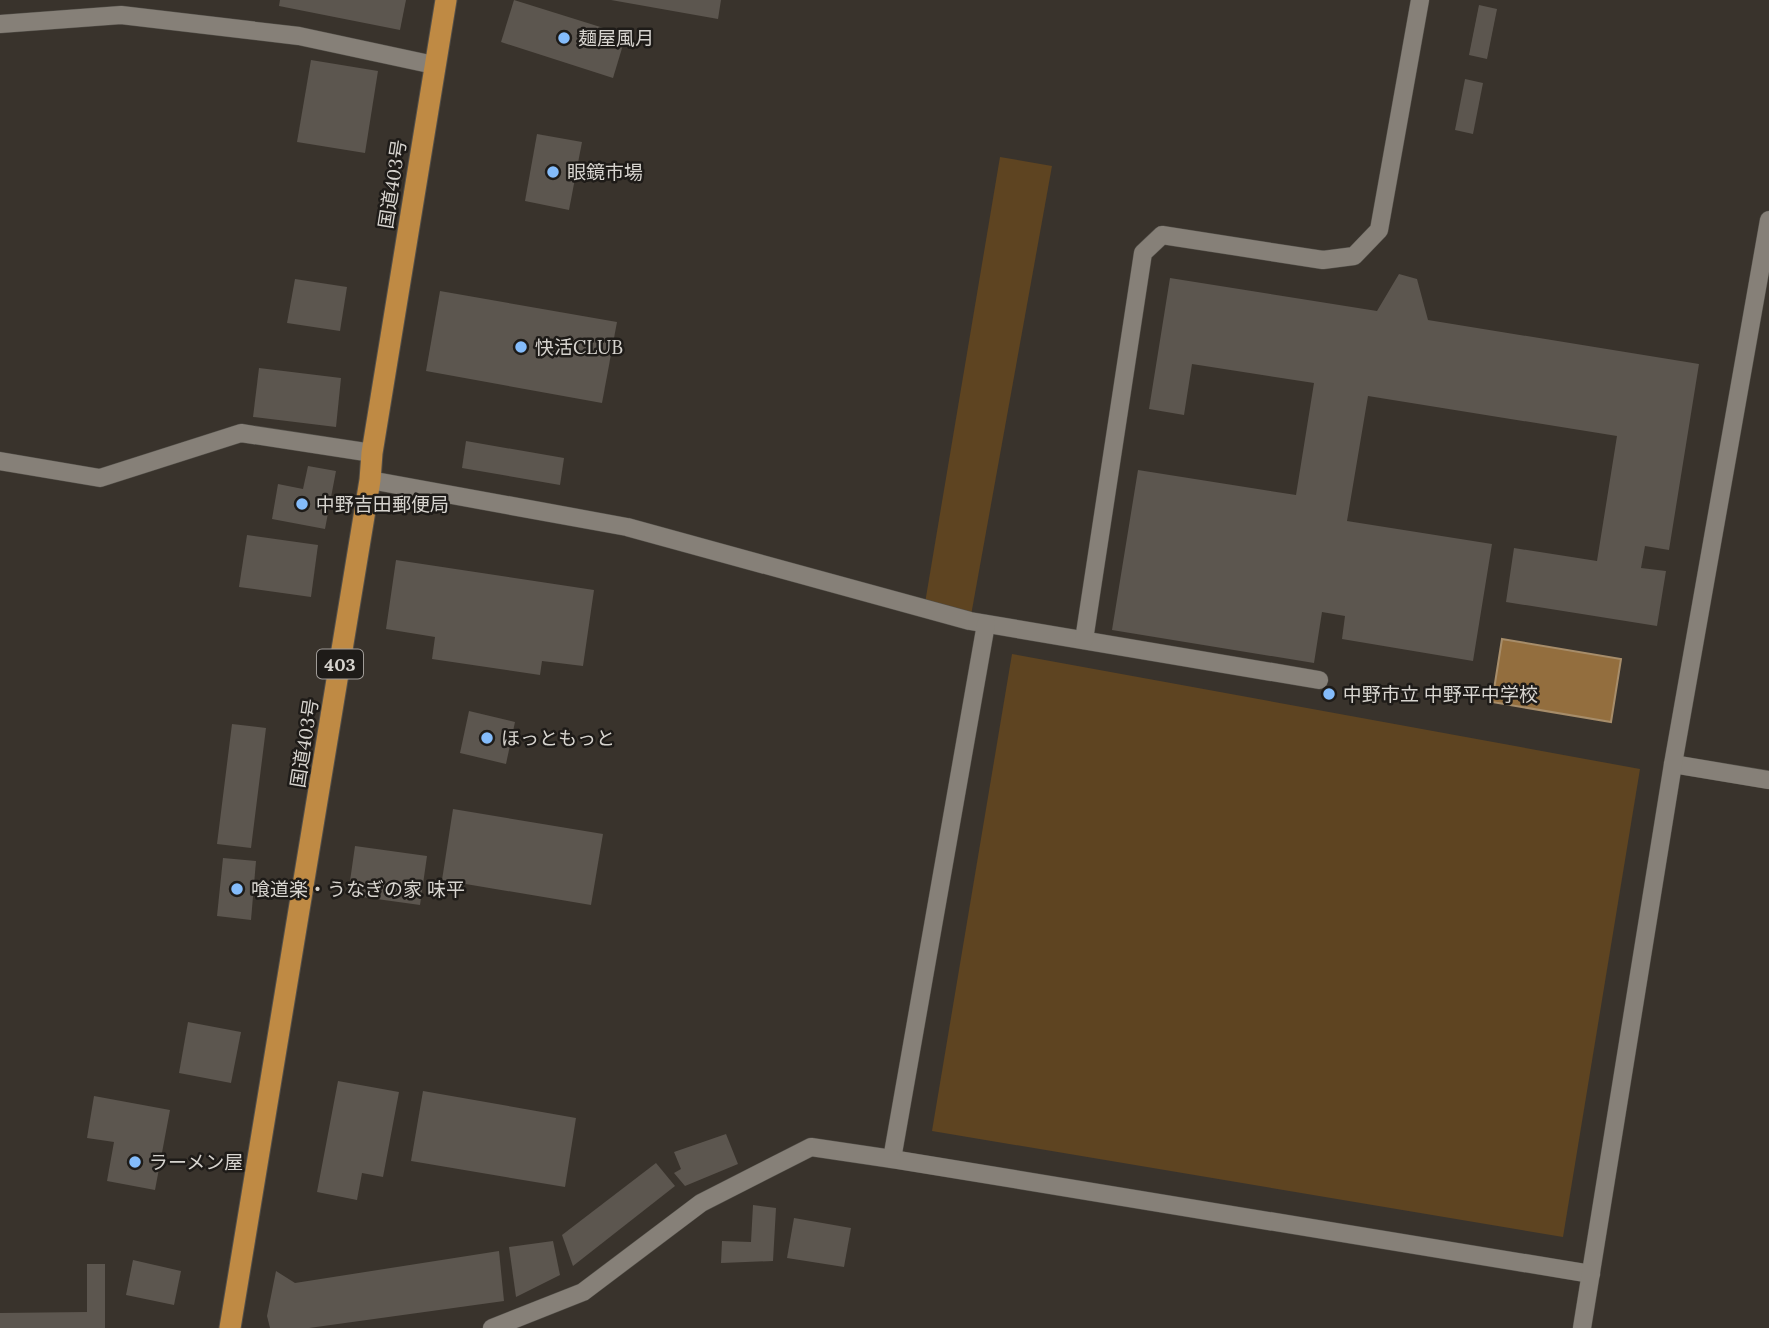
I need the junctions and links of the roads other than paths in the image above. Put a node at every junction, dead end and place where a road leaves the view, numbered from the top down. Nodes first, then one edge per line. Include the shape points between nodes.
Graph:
1 (446, 0) edge
2 (1420, 0) edge
3 (0, 24) edge
4 (435, 65) junction
5 (1769, 220) edge
6 (372, 453) junction
7 (0, 461) edge
8 (370, 480) junction
9 (986, 624) junction
10 (1084, 640) junction
11 (1319, 680) dead end
12 (1673, 764) junction
13 (1769, 780) edge
14 (892, 1159) junction
15 (1591, 1274) junction
16 (230, 1328) edge
17 (492, 1328) edge
18 (1582, 1328) edge

1 - 4 highway, 国道403号 / 403
2 - 10 street via 1380,230 1354,256 1323,260 1162,234 1143,253
3 - 4 street via 121,15 299,36
4 - 6 highway, 国道403号 / 403
5 - 12 street
6 - 7 street via 241,433 100,478
6 - 8 highway, 国道403号 / 403
8 - 9 street via 627,527
8 - 16 highway, 国道403号 / 403
9 - 10 street
9 - 14 street
10 - 11 street
12 - 13 street
12 - 15 street
14 - 15 street
14 - 17 street via 811,1147 701,1203 583,1292
15 - 18 street

